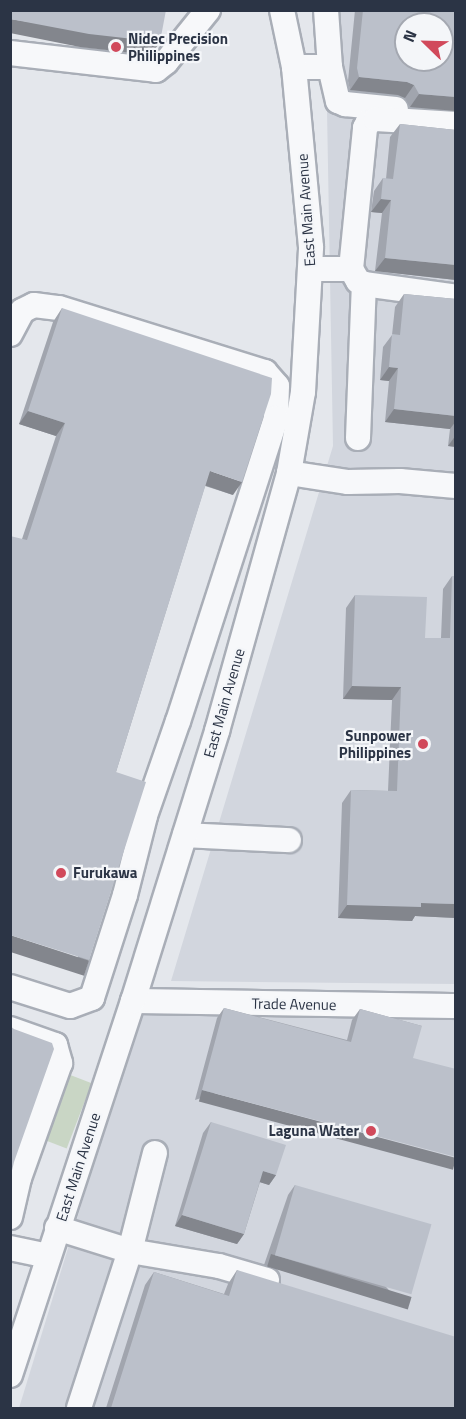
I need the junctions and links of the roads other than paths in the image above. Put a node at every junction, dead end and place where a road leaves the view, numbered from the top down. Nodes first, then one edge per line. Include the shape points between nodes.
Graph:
1 (208, 10) edge
2 (282, 10) edge
3 (326, 10) edge
4 (10, 53) edge
5 (294, 67) junction
6 (330, 67) junction
7 (456, 115) edge
8 (456, 124) edge
9 (311, 269) junction
10 (358, 276) junction
11 (452, 296) edge
12 (10, 334) edge
13 (358, 438) dead end
14 (289, 472) junction
15 (456, 486) edge
16 (178, 721) junction
17 (217, 731) junction
18 (184, 836) junction
19 (289, 840) dead end
20 (10, 987) edge
21 (133, 1001) junction
22 (456, 1006) edge
23 (10, 1029) edge
24 (155, 1153) dead end
25 (10, 1217) edge
26 (57, 1228) junction
27 (10, 1248) edge
28 (130, 1251) junction
29 (48, 1256) junction
30 (286, 1286) edge
31 (10, 1375) edge
32 (79, 1408) edge

1 - 4 street via 156,70
2 - 5 street, East Main Avenue
3 - 6 street
5 - 6 street
5 - 9 street, East Main Avenue
6 - 7 street via 335,94 345,104
8 - 10 street via 376,119 364,128
9 - 10 street
9 - 14 street, East Main Avenue via 303,392
10 - 11 street
10 - 13 street
12 - 16 street via 22,311 34,305 59,308 265,372 278,386 276,418
14 - 15 street via 337,481
14 - 17 street, East Main Avenue
16 - 17 street
16 - 20 street via 145,816 92,998 70,1006
17 - 18 street, East Main Avenue
18 - 19 street
18 - 21 street, East Main Avenue
21 - 22 street, Trade Avenue
21 - 26 street, East Main Avenue
23 - 25 street via 56,1045 60,1063 19,1178
24 - 28 street
26 - 28 street
26 - 29 street, East Main Avenue
27 - 29 street
28 - 30 street via 219,1266
28 - 32 street
29 - 31 street, East Main Avenue

